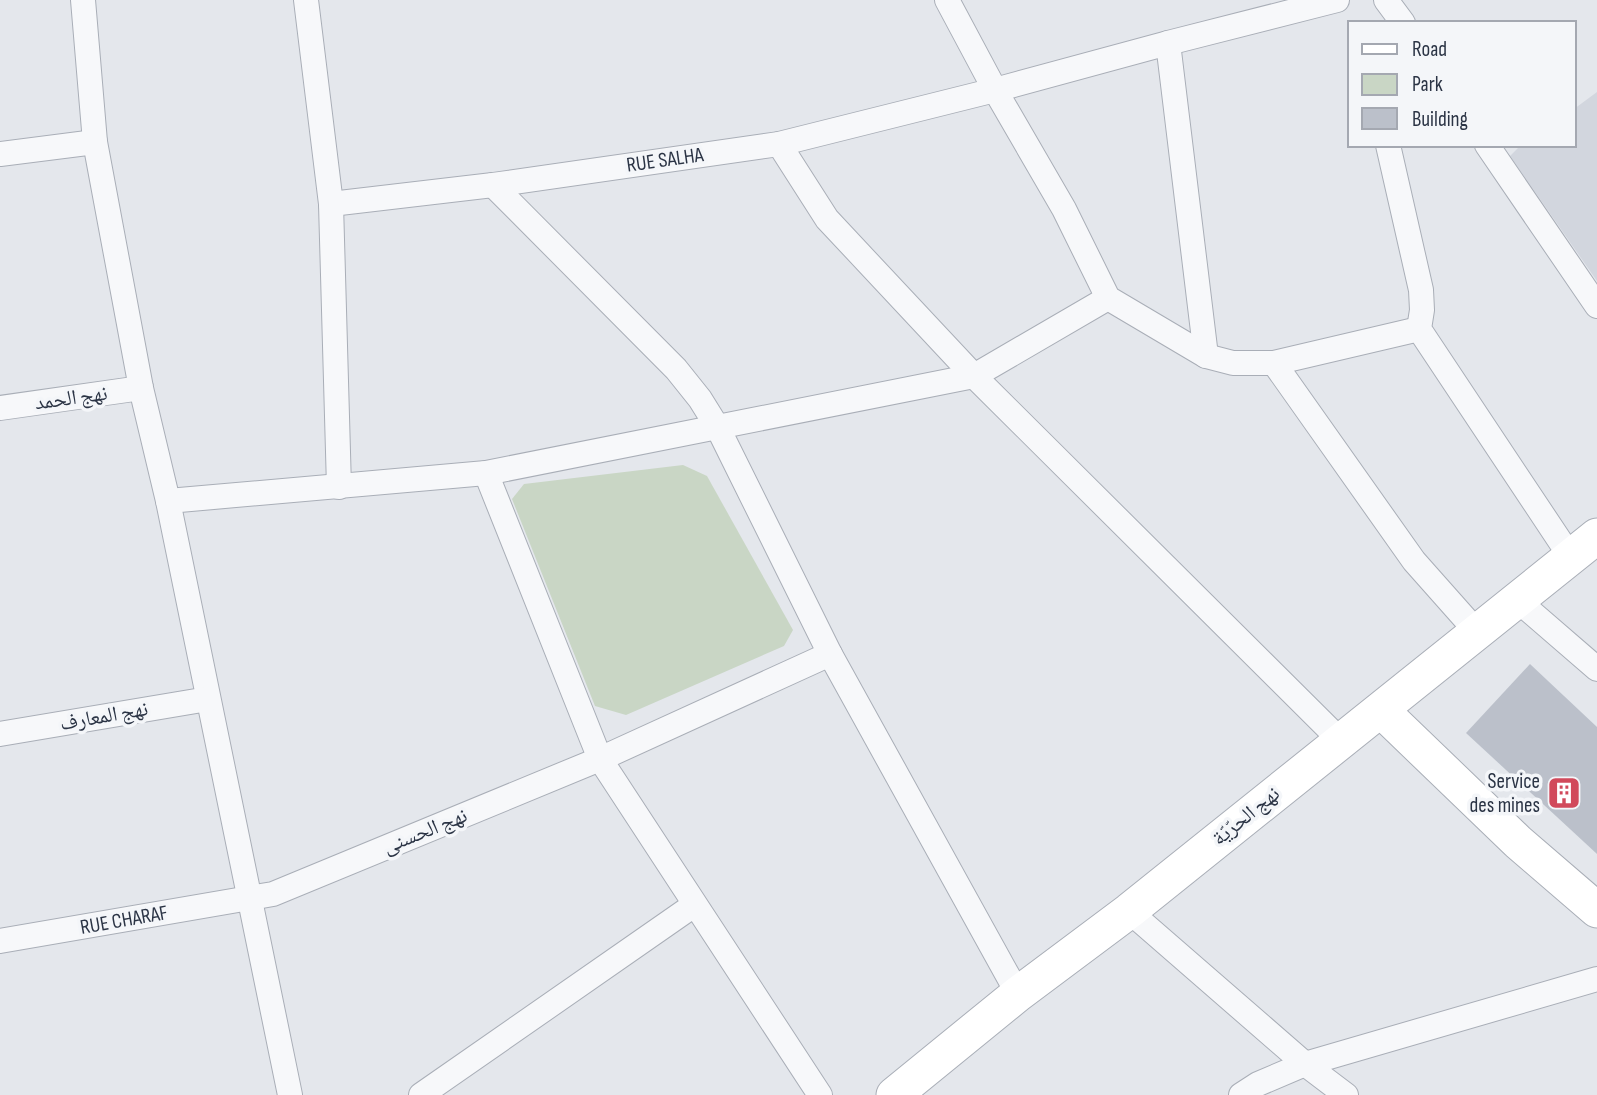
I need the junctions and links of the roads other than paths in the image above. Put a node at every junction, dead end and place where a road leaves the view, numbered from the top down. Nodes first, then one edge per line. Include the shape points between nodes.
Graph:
1 (83, 0) edge
2 (306, 0) edge
3 (947, 0) edge
4 (1337, 0) edge
5 (1386, 0) edge
6 (1402, 21) edge
7 (1168, 43) junction
8 (995, 90) junction
9 (95, 142) junction
10 (779, 144) junction
11 (1388, 147) edge
12 (1488, 147) edge
13 (0, 154) edge
14 (492, 185) junction
15 (331, 204) junction
16 (1108, 298) junction
17 (1597, 306) edge
18 (1419, 329) junction
19 (1206, 356) junction
20 (1274, 363) junction
21 (974, 376) junction
22 (141, 387) junction
23 (0, 408) edge
24 (718, 428) junction
25 (486, 473) junction
26 (339, 486) junction
27 (168, 501) junction
28 (1584, 546) edge
29 (1516, 600) junction
30 (1477, 632) junction
31 (830, 654) junction
32 (1597, 669) edge
33 (208, 698) junction
34 (1381, 710) junction
35 (0, 734) edge
36 (1340, 740) junction
37 (600, 759) junction
38 (249, 898) junction
39 (694, 905) junction
40 (1597, 910) edge
41 (1129, 911) junction
42 (0, 941) edge
43 (1597, 979) edge
44 (1018, 994) junction
45 (1305, 1064) junction
46 (289, 1095) edge
47 (421, 1095) edge
48 (820, 1095) edge
49 (894, 1095) edge
50 (1241, 1095) edge
51 (1346, 1095) edge

1 - 9 street
2 - 15 street
3 - 8 street
4 - 7 street, RUE SALHA
5 - 6 street
7 - 8 street, RUE SALHA
7 - 19 street
8 - 10 street, RUE SALHA
8 - 16 street via 1064,209
9 - 13 street
9 - 22 street
10 - 14 street, RUE SALHA
10 - 21 street via 827,219
11 - 18 street via 1421,290
12 - 17 street
14 - 15 street, RUE SALHA
14 - 24 street via 676,369
15 - 26 street
16 - 19 street
16 - 21 street
18 - 20 street
18 - 28 street
19 - 20 street via 1233,363
20 - 30 street via 1414,561
21 - 24 street
21 - 36 street
22 - 23 street, نهج الحمد
22 - 27 street
24 - 25 street
24 - 31 street
25 - 26 street
25 - 37 street
26 - 27 street
27 - 33 street
28 - 29 main road, نهج الحرّيّة
29 - 30 main road, نهج الحرّيّة
29 - 32 street
30 - 34 main road, نهج الحرّيّة
31 - 37 street, نهج الحسنى
31 - 44 street
33 - 35 street, نهج المعارف
33 - 38 street
34 - 36 main road, نهج الحرّيّة
34 - 40 main road via 1518,842
36 - 41 main road, نهج الحرّيّة
37 - 38 street, نهج الحسنى via 273,894
37 - 39 street
38 - 42 street, RUE CHARAF
38 - 46 street
39 - 47 street
39 - 48 street
41 - 44 main road, نهج الحرّيّة
41 - 45 street
43 - 45 street
44 - 49 main road, نهج الحرّيّة
45 - 50 street
45 - 51 street

